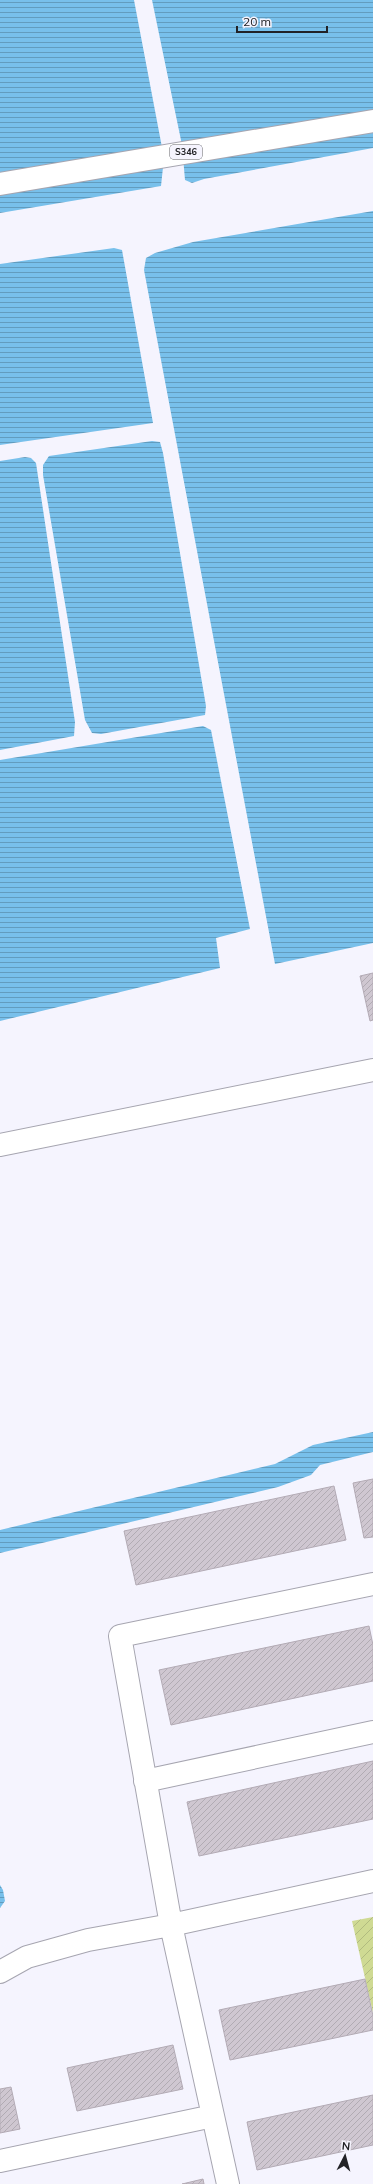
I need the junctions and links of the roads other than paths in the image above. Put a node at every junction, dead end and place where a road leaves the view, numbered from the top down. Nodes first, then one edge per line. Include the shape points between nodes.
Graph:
1 (373, 121) edge
2 (0, 184) edge
3 (373, 1070) edge
4 (0, 1145) edge
5 (373, 1584) edge
6 (373, 1732) edge
7 (145, 1781) junction
8 (373, 1881) edge
9 (171, 1925) junction
10 (0, 1972) edge
11 (213, 2116) junction
12 (0, 2161) edge
13 (228, 2184) edge

1 - 2 street, S346
3 - 4 street
5 - 7 street via 120,1636
6 - 7 street
7 - 9 street
8 - 9 street
9 - 10 street via 80,1942 27,1957
9 - 11 street
11 - 12 street
11 - 13 street

